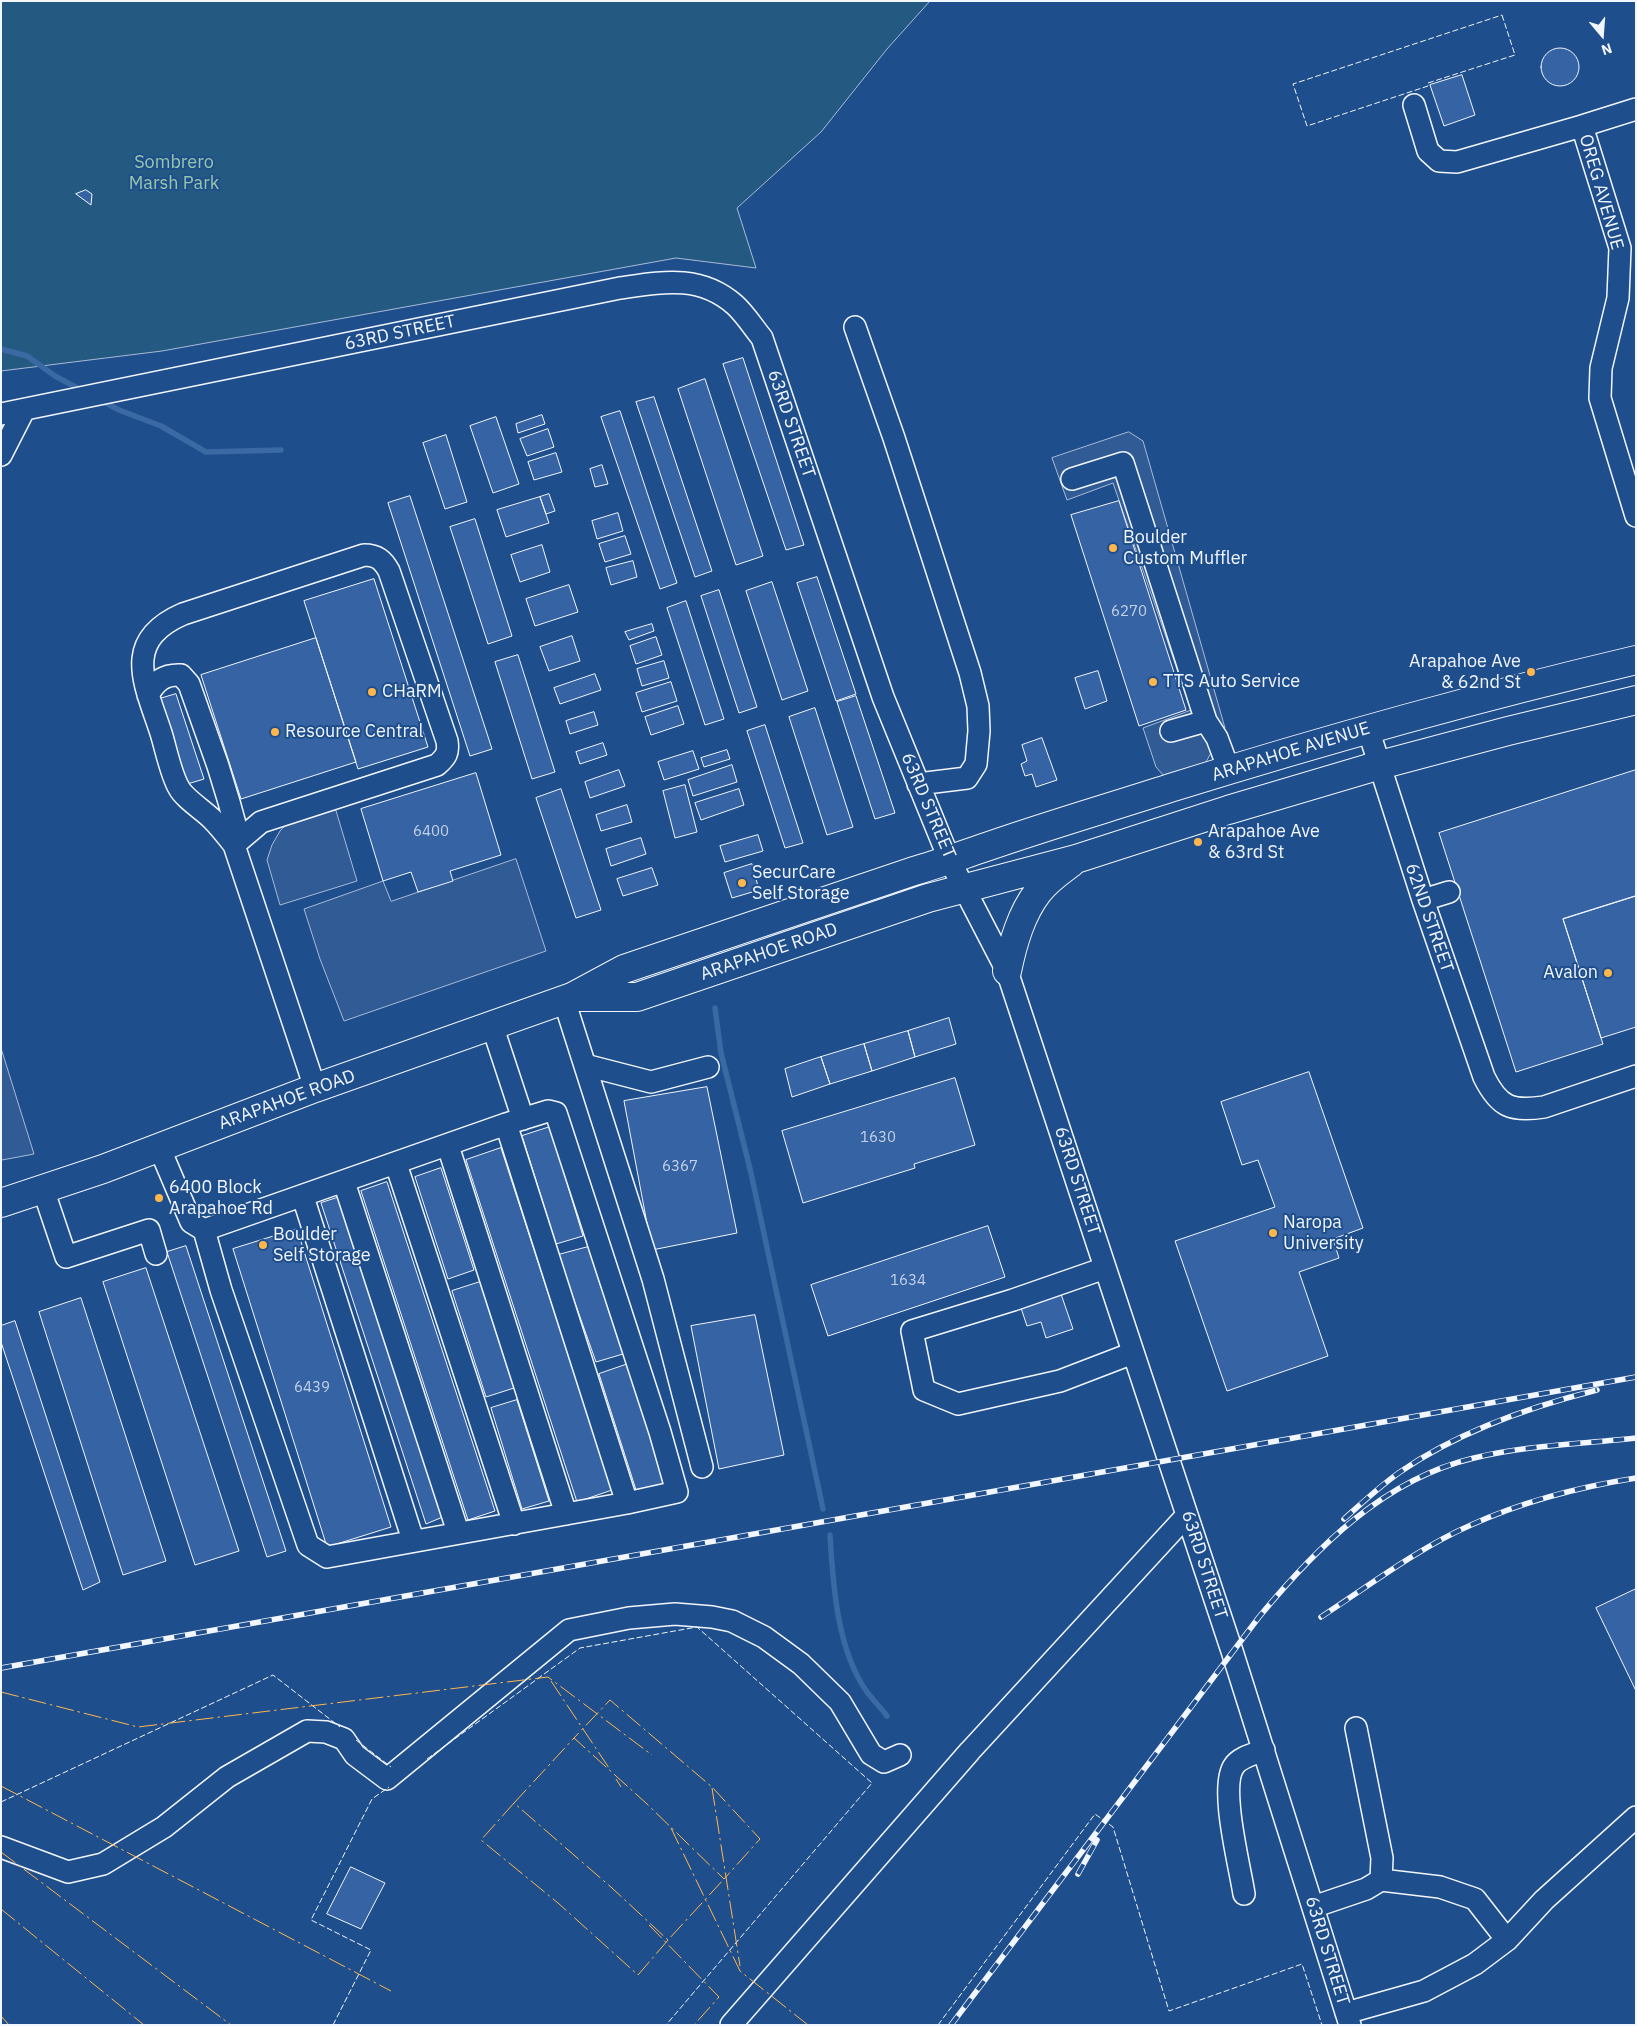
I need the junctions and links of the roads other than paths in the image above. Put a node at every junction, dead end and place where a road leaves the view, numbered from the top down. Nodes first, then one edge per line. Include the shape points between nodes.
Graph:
1 (1414, 105) dead end
2 (1636, 109) edge
3 (1582, 126) junction
4 (855, 327) dead end
5 (24, 410) junction
6 (1, 414) edge
7 (1, 455) edge
8 (1072, 479) dead end
9 (1636, 516) edge
10 (1636, 660) edge
11 (148, 695) junction
12 (1636, 700) edge
13 (1206, 720) junction
14 (1368, 729) junction
15 (1171, 731) dead end
16 (1380, 765) junction
17 (1229, 770) junction
18 (918, 784) junction
19 (234, 845) junction
20 (1076, 859) junction
21 (950, 861) junction
22 (964, 889) junction
23 (1449, 892) dead end
24 (1423, 900) junction
25 (1008, 971) junction
26 (568, 999) junction
27 (492, 1025) junction
28 (584, 1065) junction
29 (708, 1067) dead end
30 (1636, 1076) edge
31 (316, 1088) junction
32 (514, 1122) junction
33 (448, 1146) junction
34 (159, 1148) junction
35 (396, 1164) junction
36 (344, 1182) junction
37 (43, 1189) junction
38 (303, 1197) junction
39 (1, 1203) edge
40 (204, 1230) junction
41 (156, 1254) dead end
42 (1105, 1268) junction
43 (1133, 1353) junction
44 (702, 1467) dead end
45 (627, 1503) junction
46 (566, 1514) junction
47 (1187, 1515) junction
48 (514, 1524) junction
49 (458, 1532) junction
50 (413, 1540) junction
51 (1356, 1728) dead end
52 (1264, 1750) junction
53 (900, 1755) dead end
54 (1636, 1817) edge
55 (1, 1847) edge
56 (1381, 1880) junction
57 (1244, 1894) dead end
58 (1313, 1907) junction
59 (1507, 1940) junction
60 (1348, 2019) edge
61 (731, 2025) edge

1 - 3 street via 1428,151 1439,161 1458,162
2 - 3 street, OREG AVENUE
3 - 9 street, OREG AVENUE via 1620,248 1618,298 1601,368 1600,398
4 - 18 street via 934,559 978,706 976,764 967,778
5 - 6 street, 63RD STREET
5 - 7 street
5 - 18 street, 63RD STREET via 620,288 666,281 696,284 718,292 736,306 762,338 883,697
8 - 13 street via 1123,462
10 - 14 main road, ARAPAHOE AVENUE
11 - 19 street via 179,789
11 - 19 street via 160,679 171,675 180,676 189,684 229,802 235,824
11 - 19 street via 141,664 154,632 166,621 364,555 382,560 389,571 449,750 446,758 437,765 261,822
12 - 16 main road, ARAPAHOE AVENUE
13 - 15 street
13 - 17 street
14 - 16 street, 62ND STREET
14 - 17 main road, ARAPAHOE AVENUE
16 - 20 main road, ARAPAHOE AVENUE
16 - 24 street, 62ND STREET
17 - 21 main road, ARAPAHOE AVENUE
18 - 21 street, 63RD STREET
19 - 31 street
20 - 22 main road, ARAPAHOE AVENUE
20 - 25 main road via 1037,893 1014,941
21 - 22 street, 63RD STREET
21 - 26 main road, ARAPAHOE ROAD via 624,969
22 - 25 street, 63RD STREET
22 - 26 main road, ARAPAHOE ROAD via 928,898 637,997
23 - 24 street
24 - 30 street, 62ND STREET via 1484,1077 1501,1102 1514,1108 1544,1107
25 - 42 street, 63RD STREET
26 - 27 main road, ARAPAHOE ROAD
26 - 28 street
27 - 31 main road, ARAPAHOE ROAD
27 - 32 street
28 - 29 street via 651,1082
28 - 44 street via 653,1279
31 - 34 main road, ARAPAHOE ROAD
32 - 33 street
32 - 45 street
32 - 45 street via 548,1111 556,1113 660,1432 677,1492
33 - 35 street
33 - 46 street
34 - 37 main road, ARAPAHOE ROAD
34 - 40 street via 191,1222
35 - 36 street
35 - 48 street
36 - 38 street
36 - 49 street
37 - 39 main road, ARAPAHOE ROAD
37 - 41 street via 66,1257 149,1230
38 - 40 street
38 - 50 street
40 - 50 street via 224,1300 308,1545 327,1557
42 - 43 street, 63RD STREET
42 - 43 street via 912,1331 924,1390 958,1404 1060,1381
43 - 47 street, 63RD STREET
45 - 46 street
46 - 48 street
47 - 52 street, 63RD STREET
47 - 61 street via 970,1751
48 - 49 street
49 - 50 street
51 - 56 street via 1382,1858
52 - 57 street via 1240,1759 1233,1766 1228,1792
52 - 58 street, 63RD STREET
53 - 55 street via 884,1762 871,1754 840,1702 801,1664 764,1636 732,1621 712,1617 675,1614 629,1618 569,1630 387,1778 355,1755 344,1739 326,1732 307,1731 227,1778 164,1827 103,1864 68,1872
54 - 59 street via 1544,1900
56 - 58 street via 1366,1889
56 - 59 street via 1440,1887 1475,1899
58 - 60 street, 63RD STREET
59 - 60 street via 1475,1964 1424,1991

